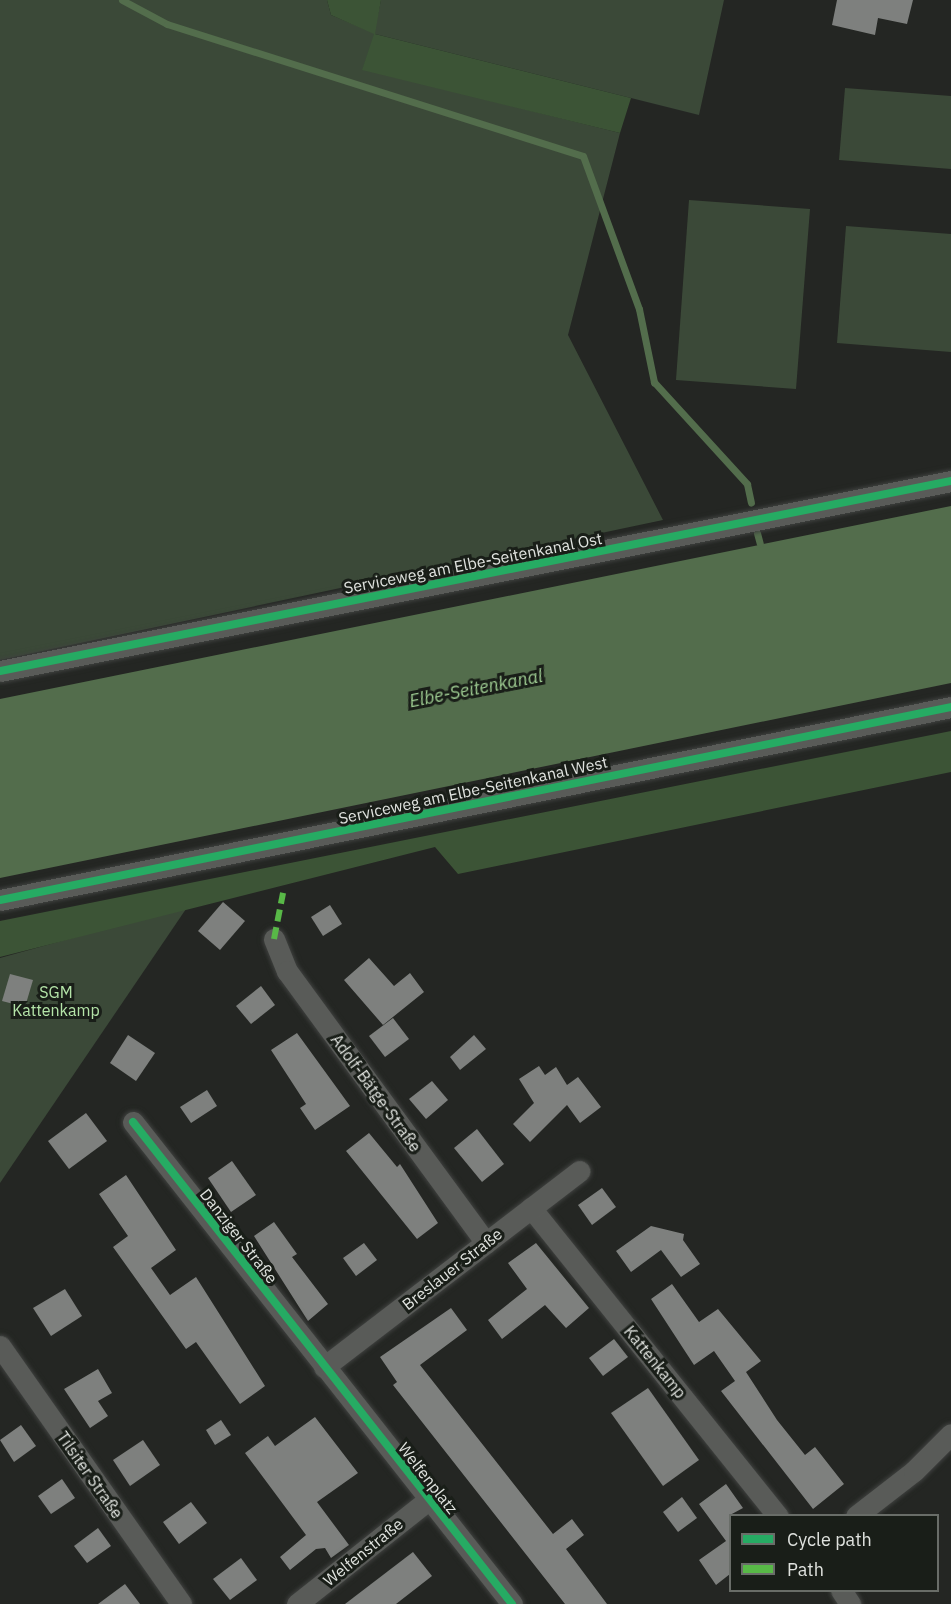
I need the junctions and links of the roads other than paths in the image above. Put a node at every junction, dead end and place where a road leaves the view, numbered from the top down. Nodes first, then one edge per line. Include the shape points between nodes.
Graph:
1 (951, 481) edge
2 (0, 671) edge
3 (951, 707) edge
4 (0, 900) edge
5 (274, 939) dead end
6 (133, 1122) dead end
7 (579, 1171) dead end
8 (531, 1208) junction
9 (486, 1243) junction
10 (0, 1346) edge
11 (324, 1367) junction
12 (951, 1434) edge
13 (428, 1500) junction
14 (777, 1514) edge
15 (857, 1514) edge
16 (181, 1604) edge
17 (297, 1604) edge
18 (512, 1604) edge

1 - 2 street, Serviceweg am Elbe-Seitenkanal Ost
3 - 4 street, Serviceweg am Elbe-Seitenkanal West
5 - 9 street, Adolf-Bätge-Straße via 287,971
6 - 11 street, Danziger Straße
7 - 8 street, Breslauer Straße
8 - 9 street, Breslauer Straße
8 - 14 street, Kattenkamp
9 - 11 street, Breslauer Straße
10 - 16 street, Tilsiter Straße
11 - 13 street, Welfenplatz
12 - 15 street via 915,1471
13 - 17 street, Welfenstraße
13 - 18 street, Welfenplatz

